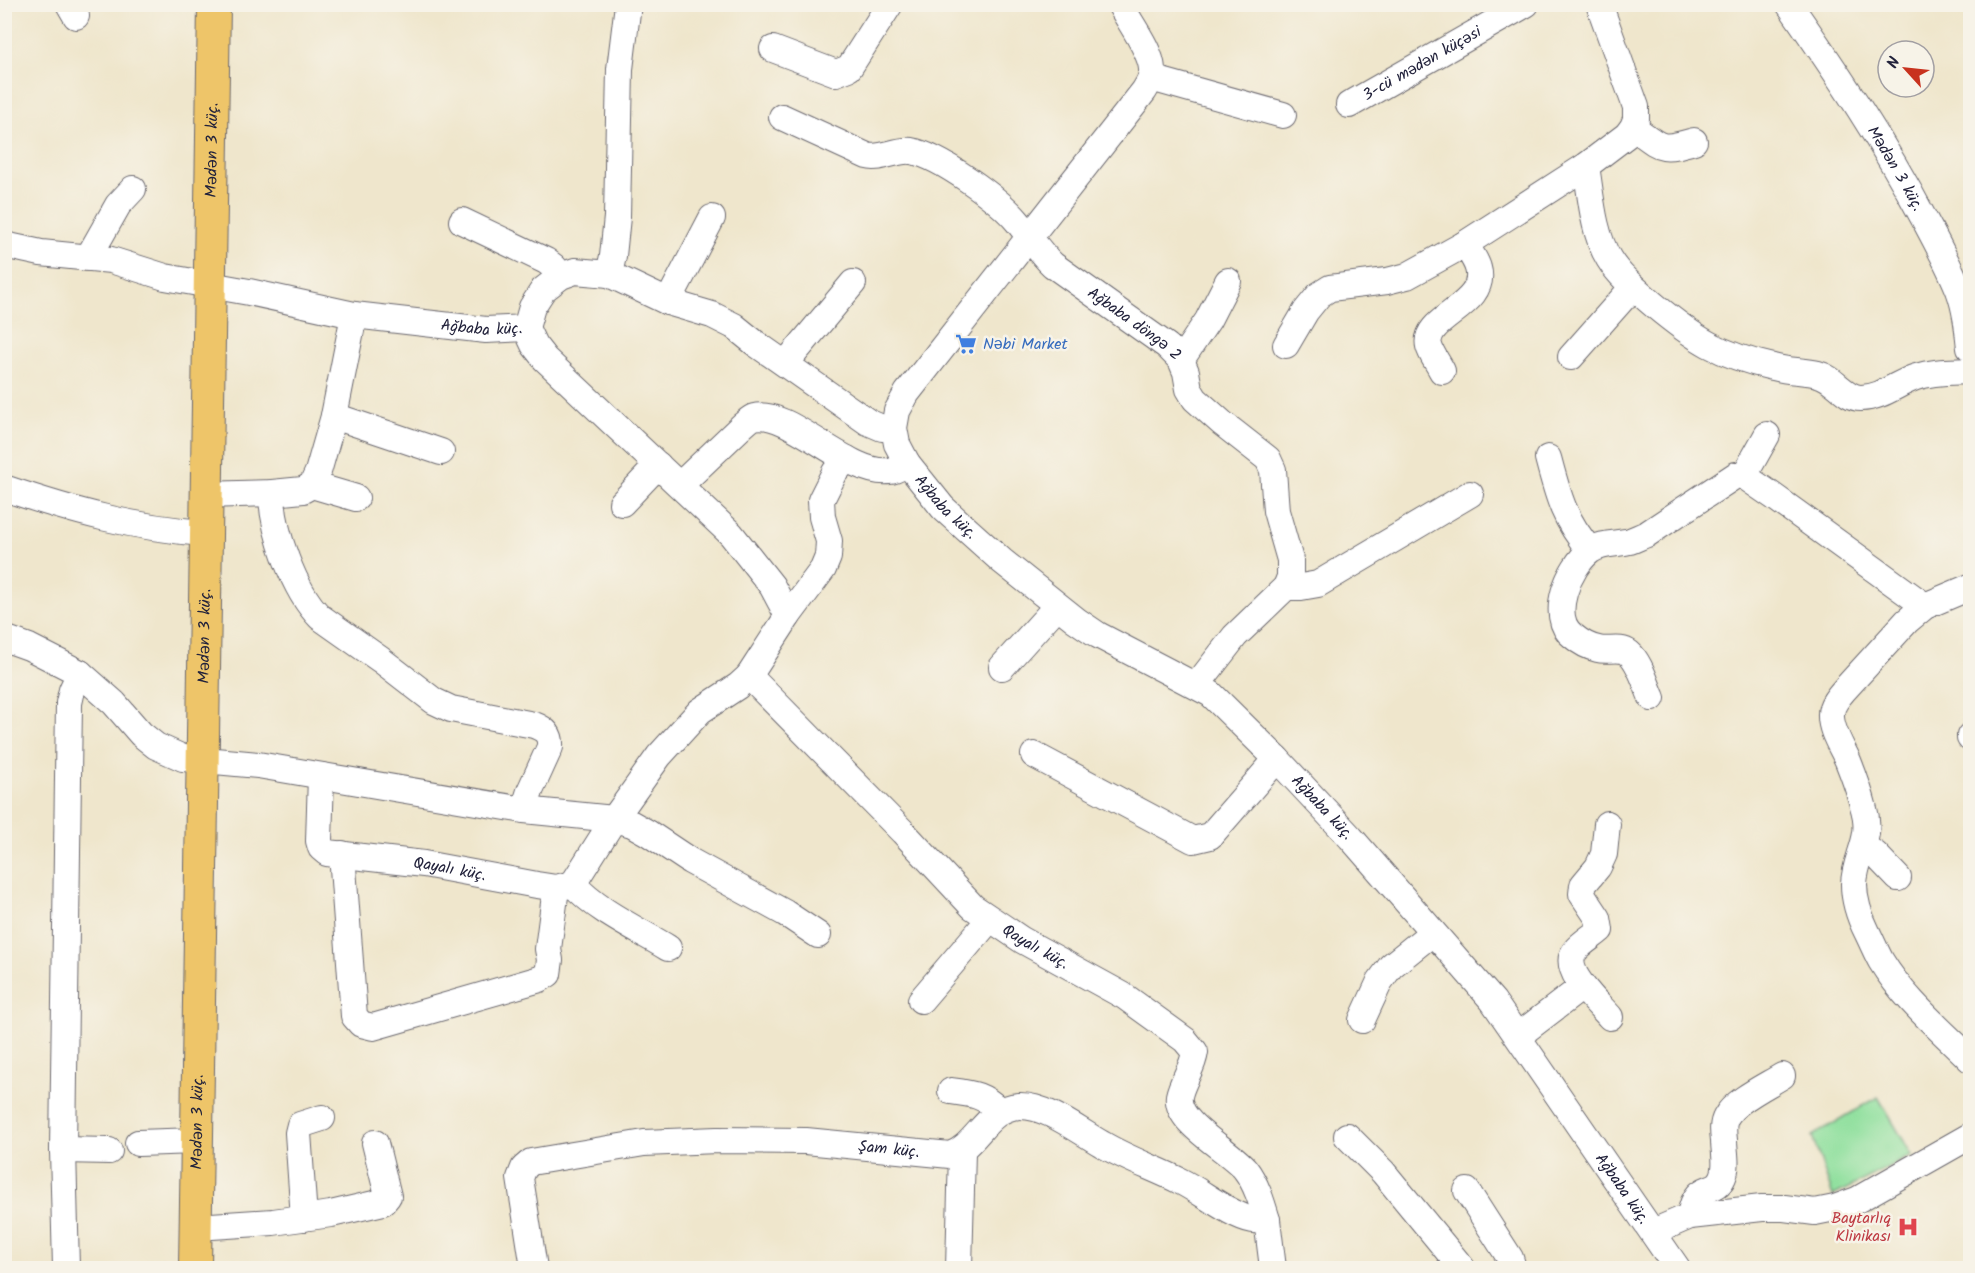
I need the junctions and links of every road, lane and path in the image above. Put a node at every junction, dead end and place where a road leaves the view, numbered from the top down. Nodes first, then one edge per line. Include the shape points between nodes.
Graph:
1 (214, 4) edge
2 (628, 4) edge
3 (890, 4) edge
4 (1120, 4) edge
5 (1526, 4) edge
6 (1599, 4) edge
7 (1789, 4) edge
8 (773, 49) dead end
9 (1151, 78) junction
10 (1349, 105) dead end
11 (1283, 115) dead end
12 (783, 117) dead end
13 (1633, 128) junction
14 (1694, 141) dead end
15 (1586, 166) junction
16 (133, 189) dead end
17 (712, 218) dead end
18 (462, 221) dead end
19 (1029, 238) junction
20 (1465, 244) junction
21 (4, 245) edge
22 (88, 258) junction
23 (609, 274) junction
24 (561, 276) junction
25 (1228, 281) dead end
26 (853, 283) dead end
27 (211, 284) junction
28 (1632, 287) junction
29 (1965, 288) edge
30 (668, 302) junction
31 (354, 315) junction
32 (526, 328) junction
33 (1286, 345) dead end
34 (1971, 348) edge
35 (1571, 357) dead end
36 (1181, 360) junction
37 (786, 363) junction
38 (1442, 371) dead end
39 (1971, 371) edge
40 (334, 416) junction
41 (894, 428) junction
42 (1767, 435) dead end
43 (441, 452) dead end
44 (1548, 458) dead end
45 (847, 459) junction
46 (907, 464) junction
47 (658, 465) junction
48 (1744, 476) junction
49 (312, 485) junction
50 (680, 485) junction
51 (4, 488) edge
52 (272, 493) junction
53 (1470, 494) dead end
54 (206, 495) junction
55 (356, 498) dead end
56 (622, 503) dead end
57 (205, 533) junction
58 (1590, 550) junction
59 (1286, 587) junction
60 (1971, 587) edge
61 (1057, 606) junction
62 (1925, 606) junction
63 (788, 616) junction
64 (4, 638) edge
65 (1002, 667) dead end
66 (80, 673) junction
67 (749, 676) junction
68 (1197, 685) junction
69 (1652, 698) dead end
70 (1034, 756) dead end
71 (1277, 759) junction
72 (202, 760) junction
73 (321, 776) junction
74 (524, 810) junction
75 (614, 819) junction
76 (1607, 825) dead end
77 (1864, 847) junction
78 (342, 854) junction
79 (1898, 878) dead end
80 (565, 886) junction
81 (989, 920) junction
82 (1432, 933) junction
83 (818, 935) dead end
84 (668, 948) dead end
85 (1582, 987) junction
86 (921, 1000) dead end
87 (1610, 1017) dead end
88 (1362, 1020) dead end
89 (1518, 1036) junction
90 (1971, 1059) edge
91 (1782, 1076) dead end
92 (951, 1091) dead end
93 (1000, 1111) junction
94 (322, 1118) dead end
95 (1347, 1136) dead end
96 (1971, 1136) edge
97 (196, 1141) junction
98 (138, 1143) dead end
99 (375, 1143) dead end
100 (63, 1150) junction
101 (109, 1150) dead end
102 (962, 1151) junction
103 (1467, 1191) dead end
104 (1690, 1216) junction
105 (304, 1218) junction
106 (1267, 1220) junction
107 (196, 1227) junction
108 (1653, 1232) junction
109 (66, 1269) edge
110 (195, 1269) edge
111 (534, 1269) edge
112 (959, 1269) edge
113 (1273, 1269) edge
114 (1462, 1269) edge
115 (1513, 1269) edge
116 (1677, 1269) edge

1 - 27 main road, Mədən 3 küç.
2 - 23 street via 620,69 616,217
3 - 8 street via 849,68 836,73
4 - 9 street via 1149,56
5 - 10 street, 3-cü mədən küçəsi
6 - 13 street via 1636,107
7 - 29 street, Mədən 3 küç. via 1892,160 1947,263
9 - 11 street
9 - 19 street
12 - 19 street, Ağbaba döngə 2 via 877,159 909,151 925,155 999,202
13 - 14 street via 1669,148
13 - 15 street
15 - 20 street
15 - 28 street via 1604,247
16 - 22 street via 118,205
17 - 30 street
18 - 24 street via 546,261
19 - 36 street, Ağbaba döngə 2 via 1053,265
19 - 41 street via 907,393 897,411
20 - 33 street via 1407,276 1330,288 1306,311
20 - 38 street via 1479,269 1479,282 1476,293 1429,336 1429,345
21 - 22 street, Ağbaba küç.
22 - 27 street, Ağbaba küç.
23 - 24 street via 575,272
23 - 30 street
24 - 32 street, Ağbaba küç. via 543,290 532,307
25 - 36 street
26 - 37 street
27 - 31 street, Ağbaba küç.
27 - 54 main road, Mədən 3 küç.
28 - 35 street
28 - 39 street via 1714,349 1772,367 1826,377 1855,398 1887,391 1934,372
29 - 34 street, Mədən 3 küç.
30 - 37 street via 734,326
31 - 32 street, Ağbaba küç. via 486,330
31 - 40 street
32 - 47 street via 545,359
36 - 59 street, Ağbaba döngə 2 via 1195,399 1268,459 1274,470 1276,511 1290,560
37 - 41 street via 868,422
40 - 43 street
40 - 49 street
41 - 46 street, Ağbaba küç.
42 - 48 street
44 - 58 street via 1559,502
45 - 46 street via 877,472 893,471
45 - 50 street via 781,421 752,417
45 - 63 street via 821,500 828,557 823,570
46 - 61 street, Ağbaba küç. via 959,525
47 - 50 street
47 - 56 street
48 - 58 street via 1730,478 1647,534
48 - 62 street
49 - 52 street
49 - 55 street
50 - 63 street via 738,541 772,586
51 - 57 street via 78,512 164,531
52 - 54 street
52 - 74 street via 275,524 295,579 320,617 434,701 545,729 550,747
53 - 59 street via 1318,584
54 - 57 main road, Mədən 3 küç.
57 - 72 main road, Mədən 3 küç.
58 - 69 street via 1566,585 1561,603 1563,624 1570,635 1598,650 1626,651 1633,657
59 - 68 street via 1235,636
60 - 62 street
61 - 65 street
61 - 68 street, Ağbaba küç. via 1098,634
62 - 77 street via 1844,690 1831,713 1832,725 1865,810
63 - 67 street
64 - 66 street
66 - 72 street via 156,746 183,758
66 - 100 street via 69,703
67 - 75 street via 700,711 659,756
67 - 81 street, Qayalı küç. via 903,832 954,890
68 - 71 street, Ağbaba küç. via 1221,702
70 - 71 street via 1193,840 1210,836
71 - 82 street, Ağbaba küç.
72 - 73 street
72 - 97 main road, Mədən 3 küç.
73 - 74 street
73 - 78 street, Qayalı küç. via 319,841 327,853
74 - 75 street
75 - 80 street
75 - 83 street via 648,833
76 - 85 street via 1604,854 1583,885 1582,894 1598,918 1600,930 1571,958
77 - 79 street
77 - 90 street via 1856,870 1855,900 1881,960 1903,991
78 - 80 street, Qayalı küç.
78 - 80 street via 354,1016 361,1024 373,1027 540,980 548,974 548,950
80 - 84 street
81 - 86 street
81 - 106 street, Qayalı küç. via 1124,996 1185,1040 1195,1052 1179,1097 1182,1113 1246,1171
82 - 88 street via 1391,966
82 - 89 street, Ağbaba küç. via 1493,1001
85 - 87 street
85 - 89 street
89 - 108 street, Ağbaba küç.
91 - 104 street via 1732,1108 1726,1117 1723,1178 1692,1201
92 - 93 street via 978,1095
93 - 102 street
93 - 106 street via 1020,1106 1038,1109 1236,1212 1253,1220
94 - 105 street via 300,1125 298,1133
95 - 114 street via 1383,1172
96 - 104 street via 1835,1209 1815,1212 1762,1208
97 - 98 street
97 - 107 main road, Mədən 3 küç.
99 - 105 street via 387,1188 388,1196 383,1202
100 - 101 street
100 - 109 street
102 - 111 street, Şam küç. via 950,1155 806,1141 717,1140 644,1143 531,1162 519,1178
102 - 112 street
103 - 115 street via 1510,1258
104 - 108 street
105 - 107 street
106 - 113 street
107 - 110 main road, Mədən 3 küç.
108 - 116 street, Ağbaba küç.

